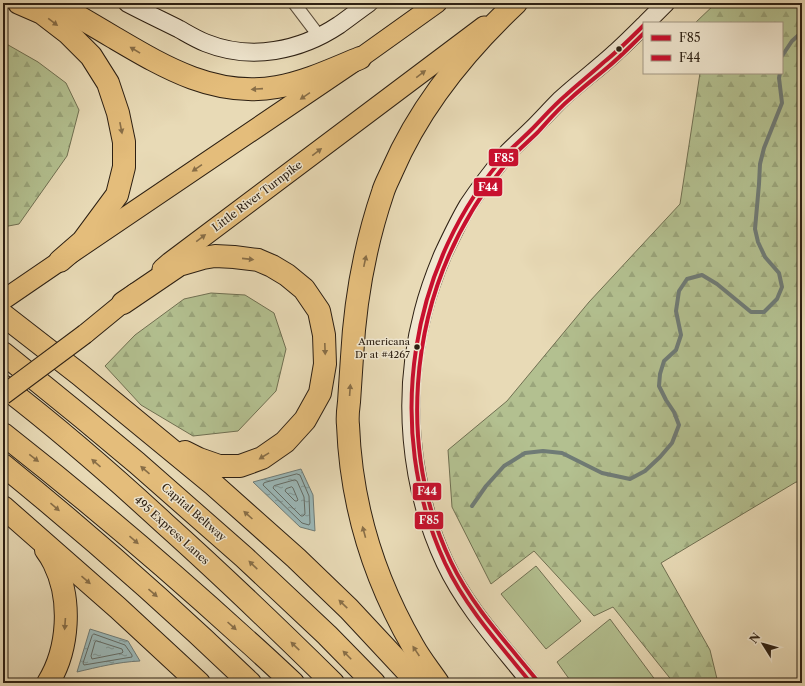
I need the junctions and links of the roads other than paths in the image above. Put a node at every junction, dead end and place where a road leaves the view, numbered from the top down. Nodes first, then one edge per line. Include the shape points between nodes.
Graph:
1 (19, 3) edge
2 (55, 3) edge
3 (127, 3) edge
4 (294, 3) edge
5 (369, 3) edge
6 (437, 3) edge
7 (515, 3) edge
8 (666, 3) edge
9 (647, 22) edge
10 (643, 26) edge
11 (319, 36) junction
12 (360, 58) junction
13 (60, 260) junction
14 (3, 300) edge
15 (123, 303) junction
16 (3, 315) edge
17 (3, 353) edge
18 (3, 386) edge
19 (3, 395) edge
20 (140, 424) junction
21 (3, 434) edge
22 (3, 464) edge
23 (9, 512) edge
24 (48, 683) edge
25 (199, 683) edge
26 (250, 683) edge
27 (294, 683) edge
28 (332, 683) edge
29 (374, 683) edge
30 (418, 683) edge
31 (438, 683) edge
32 (531, 683) edge

1 -> 13 highway via 42,13 68,33 91,56 108,83 124,142 124,167 117,195 83,241
12 -> 2 highway via 301,82 250,89 224,87 173,70
3 - 11 street via 224,49 270,52 291,48
4 - 11 street
5 - 11 street
6 - 12 main road
15 -> 7 main road, Little River Turnpike via 170,262
31 -> 7 highway via 414,647 378,574 356,501 348,423 354,329 371,231 383,191 400,153 440,87 493,24
8 - 9 street
10 - 32 street via 562,99 509,152 484,182 450,239 435,273 423,310 414,354 411,391 414,462 433,534 446,565 463,595
12 -> 13 main road
13 - 14 main road
15 - 19 main road, Little River Turnpike, bridge
15 -> 20 highway via 179,265 215,256 258,260 287,275 304,289 319,311 324,335 326,364 320,393 305,420 285,442 262,458 240,466 219,466 199,459
16 - 20 highway
29 -> 17 highway, Capital Beltway via 244,557 131,458
28 -> 18 highway, 495 Express Lanes via 232,584 144,504 66,436
30 -> 20 highway via 349,609 296,558
21 -> 27 highway via 129,536
22 -> 26 highway via 161,600
23 -> 24 highway via 49,554 59,573 64,591 64,633 60,654
23 -> 25 highway

